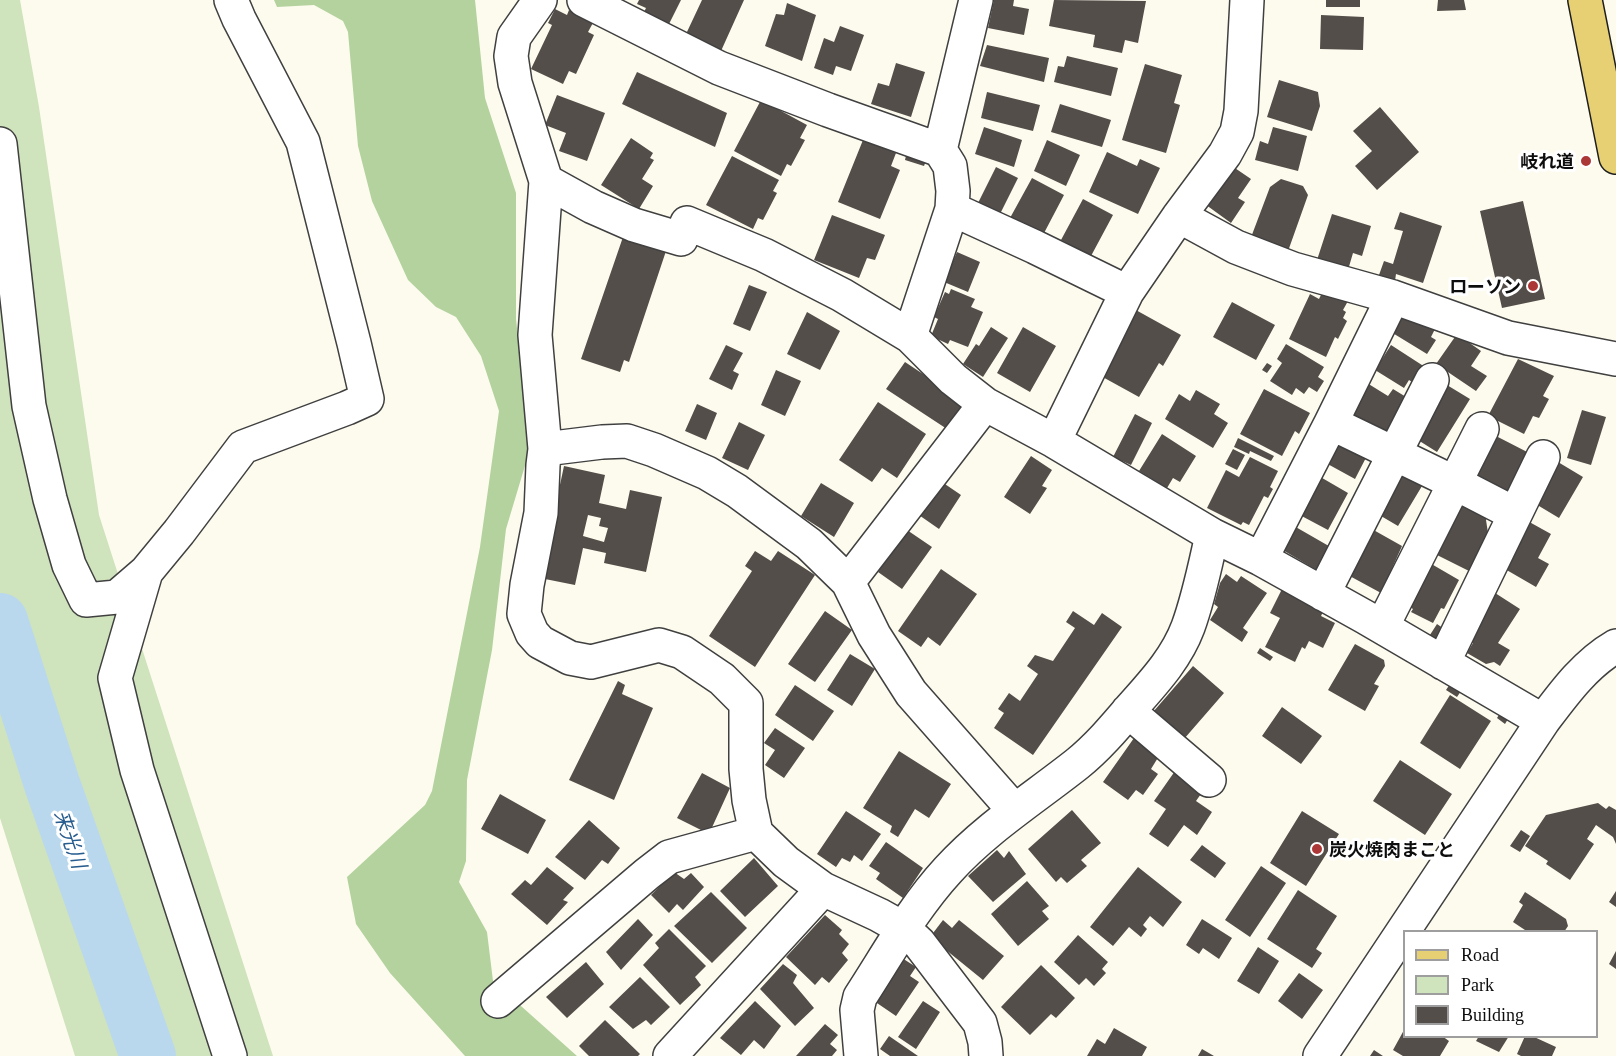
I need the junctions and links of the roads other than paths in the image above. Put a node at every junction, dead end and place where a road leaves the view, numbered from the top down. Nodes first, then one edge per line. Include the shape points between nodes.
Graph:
1 (231, 0) edge
2 (540, 0) edge
3 (584, 0) edge
4 (976, 0) edge
5 (1247, 0) edge
6 (1585, 0) edge
7 (0, 144) edge
8 (940, 150) junction
9 (1616, 157) edge
10 (546, 181) junction
11 (952, 209) junction
12 (1179, 216) junction
13 (1127, 292) junction
14 (1393, 297) junction
15 (910, 336) junction
16 (1616, 359) edge
17 (1432, 380) dead end
18 (985, 404) junction
19 (1331, 423) junction
20 (1482, 429) dead end
21 (1054, 441) junction
22 (545, 449) junction
23 (1394, 455) junction
24 (1542, 456) dead end
25 (1455, 483) junction
26 (1515, 514) junction
27 (1212, 535) junction
28 (1261, 559) junction
29 (146, 572) junction
30 (848, 582) junction
31 (1323, 594) junction
32 (1382, 627) junction
33 (1616, 646) edge
34 (1443, 663) junction
35 (1128, 711) junction
36 (1543, 721) junction
37 (1209, 780) dead end
38 (1014, 810) junction
39 (756, 833) junction
40 (823, 889) junction
41 (904, 929) junction
42 (1404, 930) edge
43 (1403, 931) edge
44 (498, 1001) dead end
45 (230, 1056) edge
46 (670, 1056) edge
47 (861, 1056) edge
48 (986, 1056) edge
49 (1320, 1056) edge

1 - 29 street via 303,142 367,399 243,447
2 - 10 street via 514,37 511,56 515,83
3 - 8 street via 718,68
4 - 8 street
5 - 12 street via 1237,132
6 - 9 main road
7 - 29 street via 29,406 69,565 86,600 117,597
8 - 11 street via 950,166
10 - 15 street via 634,225 681,239 687,223 764,255 842,294
10 - 22 street via 535,335
11 - 13 street
11 - 15 street
12 - 13 street
12 - 14 street via 1236,247 1293,270
13 - 21 street
14 - 16 street via 1508,338
14 - 19 street
15 - 18 street
17 - 23 street
18 - 21 street
18 - 30 street
19 - 23 street
19 - 28 street
20 - 25 street
21 - 27 street
22 - 30 street via 627,441 707,473 737,490 809,544
22 - 39 street via 541,513 526,585 524,614 532,633 540,642 570,658 591,663 659,645 682,652 723,679 746,703 746,769
23 - 25 street
23 - 31 street
24 - 26 street
25 - 26 street
25 - 32 street
26 - 34 street
27 - 28 street
27 - 35 street via 1188,629 1170,663
28 - 31 street
29 - 45 street via 115,678 137,770
30 - 38 street via 874,635 911,693
31 - 32 street
32 - 34 street
33 - 36 street via 1604,652 1573,682
34 - 36 street
35 - 37 street
35 - 38 street via 1080,761
36 - 42 street
38 - 41 street via 948,870
39 - 40 street via 786,862
39 - 44 street via 669,857
40 - 41 street
40 - 46 street
41 - 47 street via 860,997 857,1010
41 - 48 street via 980,1023
43 - 49 street

